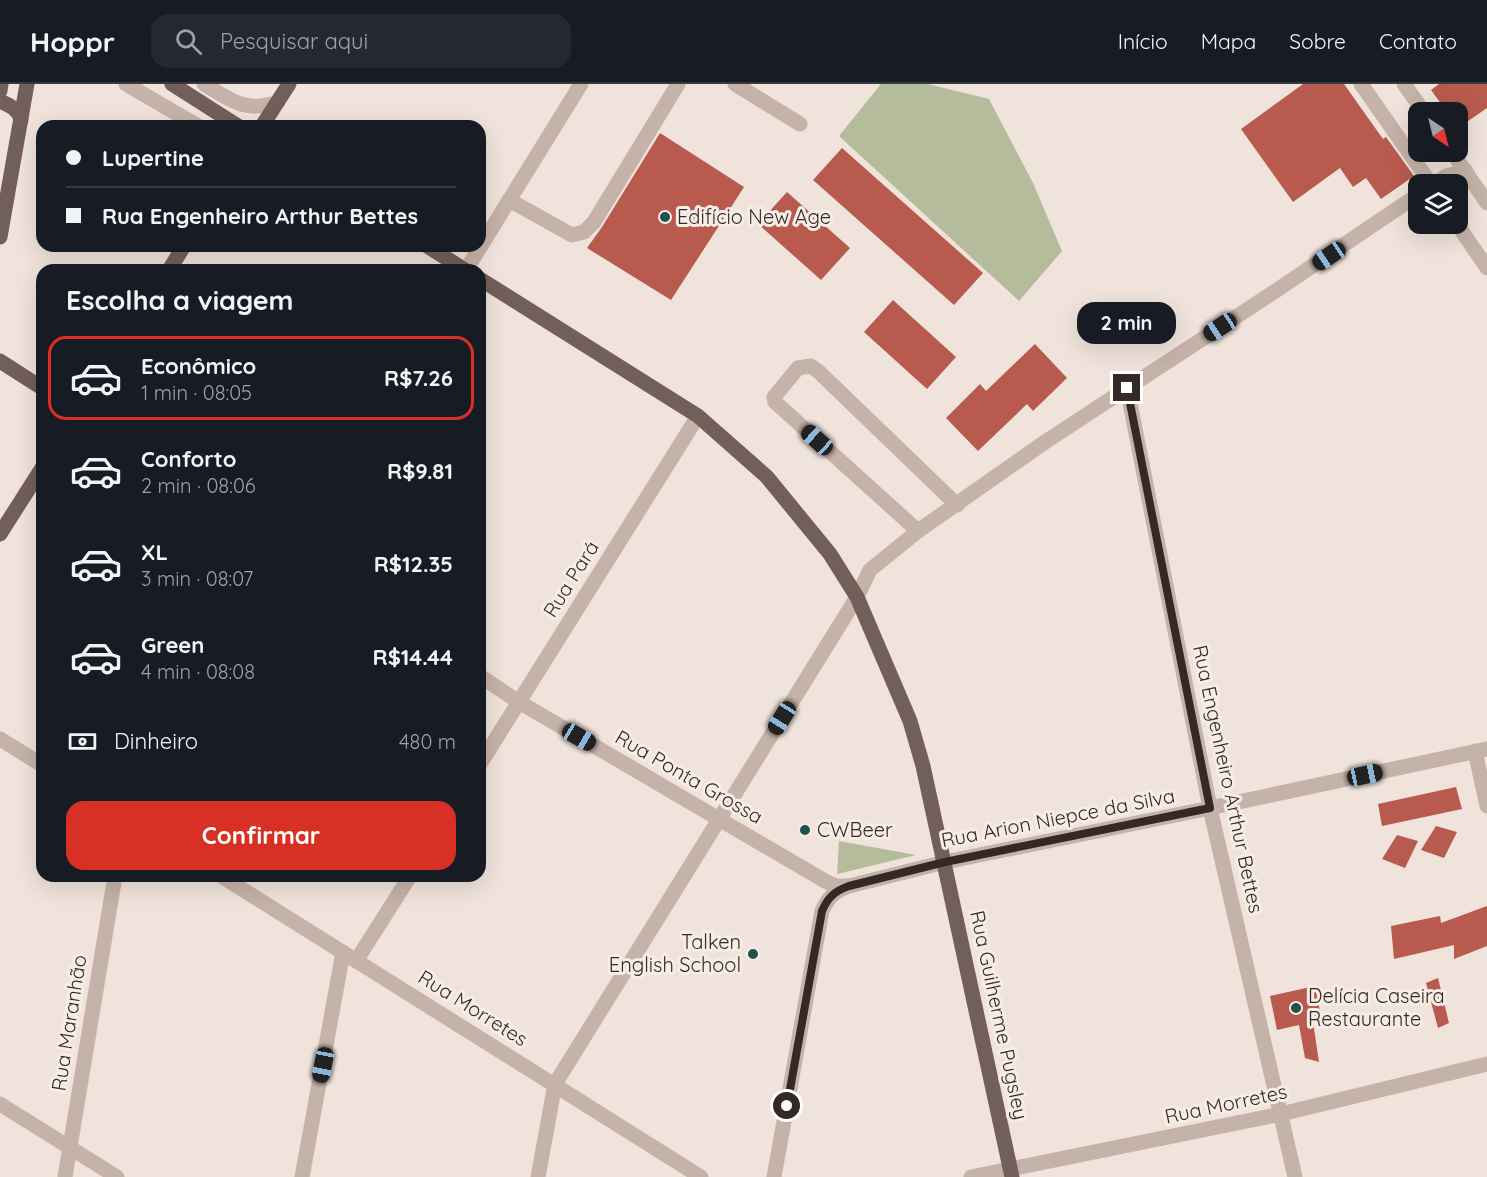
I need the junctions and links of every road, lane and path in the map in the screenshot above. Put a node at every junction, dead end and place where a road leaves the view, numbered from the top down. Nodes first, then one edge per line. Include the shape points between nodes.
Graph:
1 (1, 84) edge
2 (27, 84) edge
3 (126, 84) edge
4 (172, 84) edge
5 (204, 84) edge
6 (289, 84) edge
7 (581, 84) edge
8 (678, 84) edge
9 (735, 84) edge
10 (1361, 84) edge
11 (1404, 84) edge
12 (0, 91) edge
13 (0, 101) edge
14 (278, 102) junction
15 (1417, 102) edge
16 (21, 120) junction
17 (188, 120) edge
18 (229, 120) edge
19 (266, 120) edge
20 (800, 124) dead end
21 (1408, 142) edge
22 (1459, 162) edge
23 (1466, 171) junction
24 (1454, 174) edge
25 (509, 200) junction
26 (1408, 201) edge
27 (1487, 203) edge
28 (1464, 234) edge
29 (0, 237) edge
30 (486, 237) edge
31 (436, 252) edge
32 (456, 264) edge
33 (1487, 268) edge
34 (486, 283) edge
35 (0, 361) edge
36 (36, 384) edge
37 (1127, 388) junction
38 (698, 416) junction
39 (36, 477) edge
40 (957, 505) junction
41 (918, 531) junction
42 (0, 534) edge
43 (857, 597) junction
44 (486, 680) edge
45 (519, 702) junction
46 (0, 739) edge
47 (1481, 750) edge
48 (486, 754) edge
49 (36, 761) edge
50 (1487, 806) edge
51 (1210, 808) junction
52 (719, 820) junction
53 (945, 862) junction
54 (114, 882) edge
55 (231, 882) edge
56 (406, 882) edge
57 (849, 886) junction
58 (343, 952) junction
59 (356, 961) junction
60 (1487, 1064) edge
61 (555, 1084) junction
62 (0, 1104) edge
63 (1281, 1114) junction
64 (70, 1148) junction
65 (1011, 1173) edge
66 (65, 1177) edge
67 (117, 1177) edge
68 (302, 1177) edge
69 (538, 1177) edge
70 (701, 1177) edge
71 (774, 1177) edge
72 (971, 1177) edge
73 (1295, 1177) edge

1 - 12 main road
2 - 16 main road
3 - 17 street
4 - 18 main road
5 - 14 street via 252,108
6 - 14 main road
7 - 25 street
8 - 25 street via 594,222 584,232 572,235
9 - 20 street
10 - 21 street
11 - 15 street
13 - 16 main road via 20,114
14 - 19 main road
16 - 29 main road
22 - 23 street
23 - 24 street
23 - 27 street
25 - 30 street
26 - 37 street
28 - 33 street
31 - 32 main road
34 - 38 main road, Rua Guilherme Pugsley
35 - 36 main road
37 - 40 street
37 - 51 street, Rua Engenheiro Arthur Bettes
38 - 43 main road, Rua Guilherme Pugsley via 766,477 830,555
38 - 45 street, Rua Pará
39 - 42 main road
40 - 41 street
40 - 41 street via 819,372 811,366 798,368 774,397 775,402
41 - 43 street via 870,570
43 - 52 street
43 - 53 main road, Rua Guilherme Pugsley via 910,721
44 - 45 street, Rua Ponta Grossa
45 - 48 street, Rua Pará
45 - 52 street, Rua Ponta Grossa
46 - 49 street
47 - 50 street
47 - 51 street, Rua Arion Niepce da Silva
51 - 53 street, Rua Arion Niepce da Silva
51 - 63 street, Rua Engenheiro Arthur Bettes
52 - 57 street, Rua Ponta Grossa via 830,884
52 - 61 street
53 - 57 street, Rua Arion Niepce da Silva
53 - 65 main road, Rua Guilherme Pugsley
54 - 64 street, Rua Maranhão
55 - 58 street, Rua Morretes
56 - 59 street
57 - 71 street via 829,897 822,911
58 - 59 street, Rua Morretes
58 - 68 street
59 - 61 street, Rua Morretes
60 - 63 street, Rua Morretes
61 - 69 street
61 - 70 street, Rua Morretes
62 - 64 street
63 - 65 street, Rua Morretes
63 - 73 street, Rua Engenheiro Arthur Bettes
64 - 66 street, Rua Maranhão
64 - 67 street
65 - 72 street, Rua Morretes

